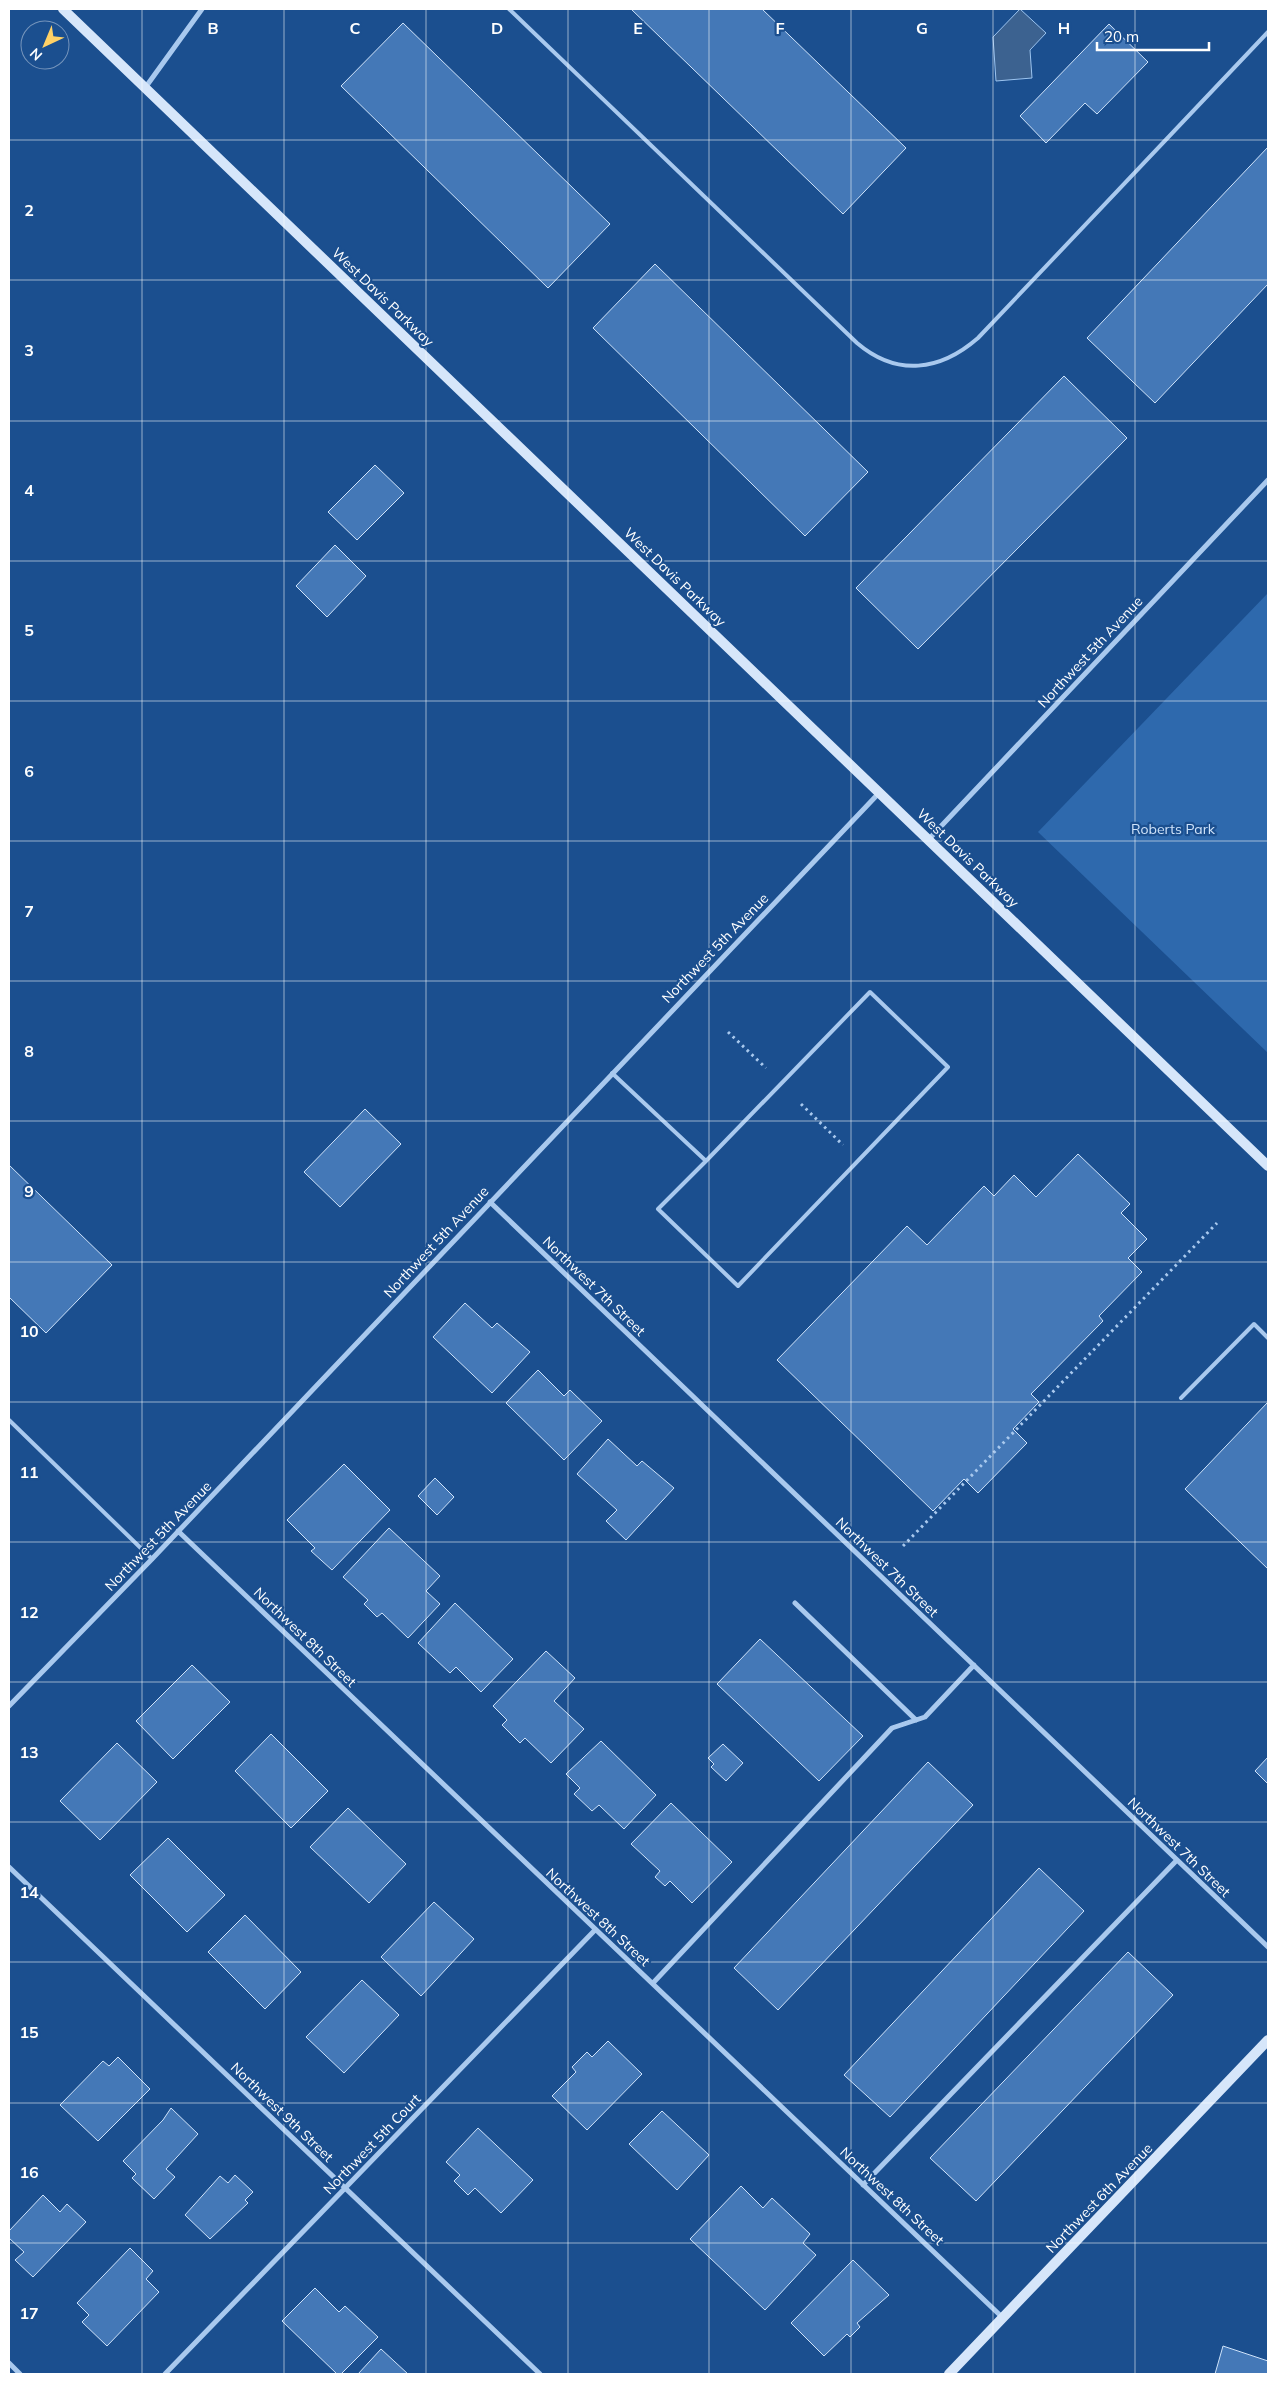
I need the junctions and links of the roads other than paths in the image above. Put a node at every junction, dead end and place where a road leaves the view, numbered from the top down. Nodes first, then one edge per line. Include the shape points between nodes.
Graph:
1 (63, 9) edge
2 (202, 9) edge
3 (509, 9) edge
4 (1268, 32) edge
5 (145, 88) junction
6 (1268, 480) edge
7 (880, 792) junction
8 (928, 839) junction
9 (612, 1073) junction
10 (706, 1161) junction
11 (1268, 1166) edge
12 (490, 1202) junction
13 (1268, 1338) edge
14 (1181, 1398) dead end
15 (9, 1420) edge
16 (178, 1531) junction
17 (152, 1559) junction
18 (795, 1603) dead end
19 (974, 1666) junction
20 (9, 1706) edge
21 (916, 1720) junction
22 (1177, 1860) junction
23 (9, 1866) edge
24 (595, 1930) junction
25 (1268, 1948) edge
26 (652, 1983) junction
27 (1268, 2040) edge
28 (863, 2185) junction
29 (345, 2188) junction
30 (1004, 2318) junction
31 (9, 2363) edge
32 (20, 2374) edge
33 (165, 2374) edge
34 (540, 2374) edge
35 (949, 2374) edge

1 - 5 street, West Davis Parkway
2 - 5 street
3 - 4 lane via 857,343 880,359 914,366 944,361 978,338
5 - 7 street, West Davis Parkway
6 - 8 street, Northwest 5th Avenue
7 - 8 street, West Davis Parkway
7 - 9 street, Northwest 5th Avenue
8 - 11 street, West Davis Parkway
9 - 10 lane
9 - 12 street, Northwest 5th Avenue
10 - 10 lane via 658,1209 738,1286 948,1067 870,992
12 - 16 street, Northwest 5th Avenue
12 - 19 street, Northwest 7th Street
13 - 14 lane via 1254,1324
15 - 17 lane
16 - 17 street, Northwest 5th Avenue
16 - 24 street, Northwest 8th Street
17 - 20 street, Northwest 5th Avenue
18 - 21 street
19 - 21 street via 925,1717
19 - 22 street, Northwest 7th Street
21 - 26 street via 892,1728
22 - 25 street, Northwest 7th Street
22 - 28 street
23 - 29 street, Northwest 9th Street
24 - 26 street, Northwest 8th Street
24 - 29 street, Northwest 5th Court
26 - 28 street, Northwest 8th Street
27 - 30 street, Northwest 6th Avenue
28 - 30 street, Northwest 8th Street
29 - 33 street, Northwest 5th Court
29 - 34 street, Northwest 9th Street
30 - 35 street, Northwest 6th Avenue
31 - 32 street

